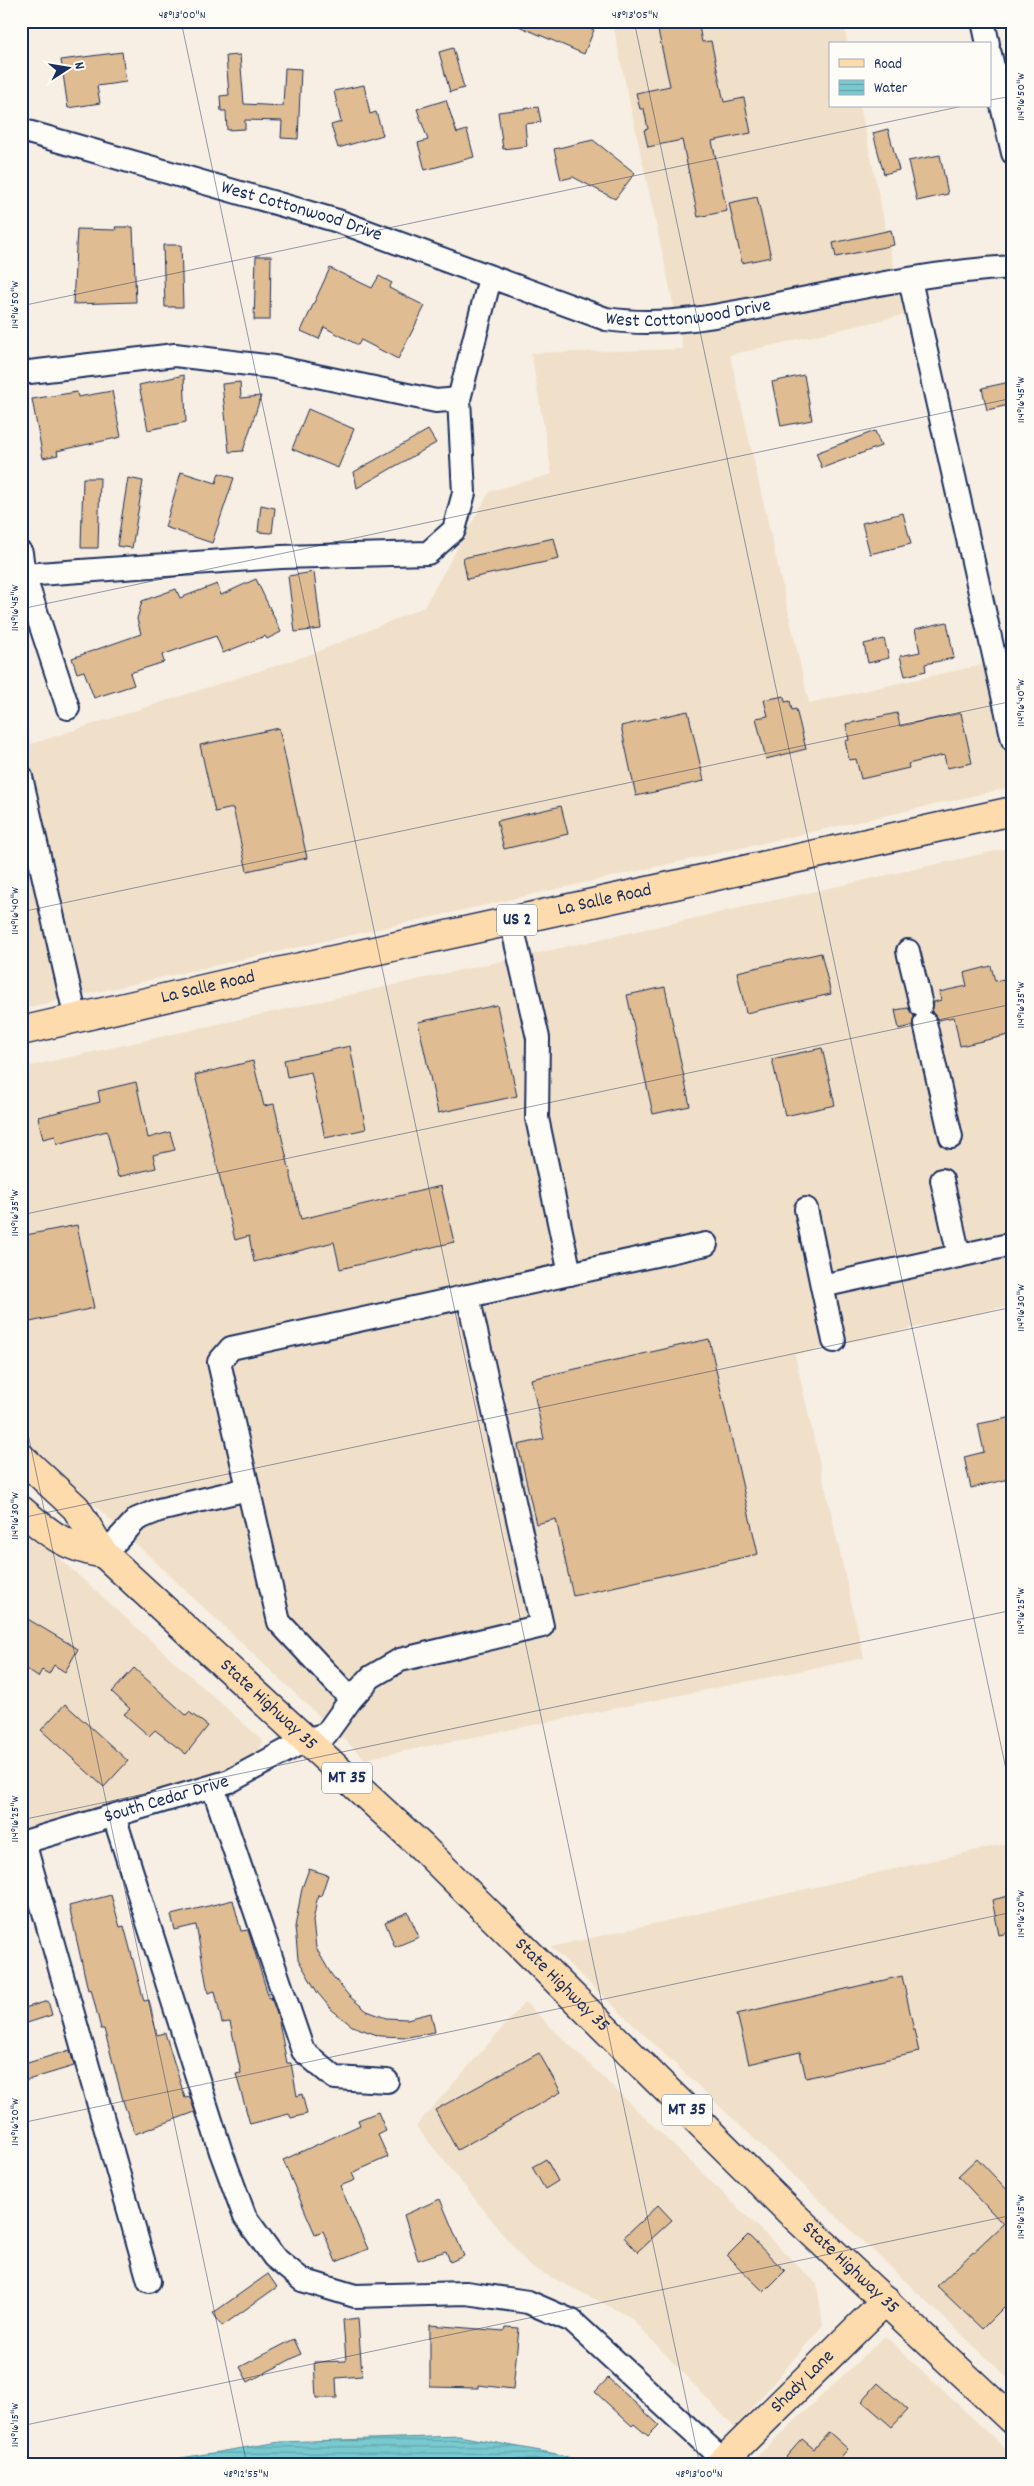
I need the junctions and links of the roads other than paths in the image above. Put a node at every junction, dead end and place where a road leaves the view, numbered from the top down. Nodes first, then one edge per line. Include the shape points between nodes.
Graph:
1 (983, 21) edge
2 (988, 42) edge
3 (992, 63) edge
4 (21, 130) edge
5 (1013, 153) edge
6 (1013, 267) edge
7 (490, 278) junction
8 (910, 280) junction
9 (21, 373) edge
10 (459, 399) junction
11 (23, 564) edge
12 (68, 708) dead end
13 (1013, 740) edge
14 (21, 777) edge
15 (1013, 811) edge
16 (511, 921) junction
17 (908, 951) dead end
18 (76, 1019) junction
19 (21, 1031) edge
20 (951, 1137) dead end
21 (942, 1180) dead end
22 (806, 1208) dead end
23 (706, 1244) dead end
24 (1013, 1244) edge
25 (959, 1256) junction
26 (570, 1274) junction
27 (822, 1286) junction
28 (468, 1296) junction
29 (834, 1341) dead end
30 (21, 1457) edge
31 (248, 1489) junction
32 (21, 1510) edge
33 (104, 1554) junction
34 (351, 1699) junction
35 (306, 1740) junction
36 (213, 1787) junction
37 (114, 1816) junction
38 (23, 1842) edge
39 (387, 2081) dead end
40 (149, 2280) dead end
41 (886, 2300) junction
42 (1013, 2421) edge
43 (721, 2463) edge

1 - 2 street
3 - 5 street
4 - 7 street, West Cottonwood Drive via 338,221
6 - 8 street, West Cottonwood Drive
7 - 8 street, West Cottonwood Drive via 606,319 654,324 701,319
7 - 10 street
8 - 13 street
9 - 10 street via 175,355 274,367 436,401
10 - 11 street via 464,493 454,530 428,553
11 - 12 street
14 - 18 street
15 - 16 main road, La Salle Road / US 2
16 - 18 main road, La Salle Road / US 2
16 - 26 street via 538,1038 537,1118
17 - 20 street
18 - 19 main road, La Salle Road / US 2
21 - 25 street
22 - 27 street
23 - 26 street
24 - 25 street
25 - 27 street
26 - 28 street
27 - 29 street
28 - 31 street via 231,1348 218,1362
28 - 34 street, South Cedar Drive via 542,1626 400,1660 371,1677
30 - 33 main road, State Highway 35 / MT 35 via 76,1508
31 - 33 street via 159,1510 137,1519
31 - 34 street via 279,1622
32 - 33 main road via 54,1538 80,1550
33 - 35 main road, State Highway 35 / MT 35
34 - 35 street, South Cedar Drive via 326,1734
35 - 36 street, South Cedar Drive
35 - 41 main road, State Highway 35 / MT 35 via 430,1854 790,2212
36 - 37 street, South Cedar Drive
36 - 39 street via 303,2051 335,2078
37 - 38 street, South Cedar Drive
37 - 43 street via 221,2152 245,2218 274,2257 302,2280 355,2296 466,2293 528,2302 572,2321
38 - 40 street
41 - 42 main road, State Highway 35 / MT 35
41 - 43 main road, Shady Lane

